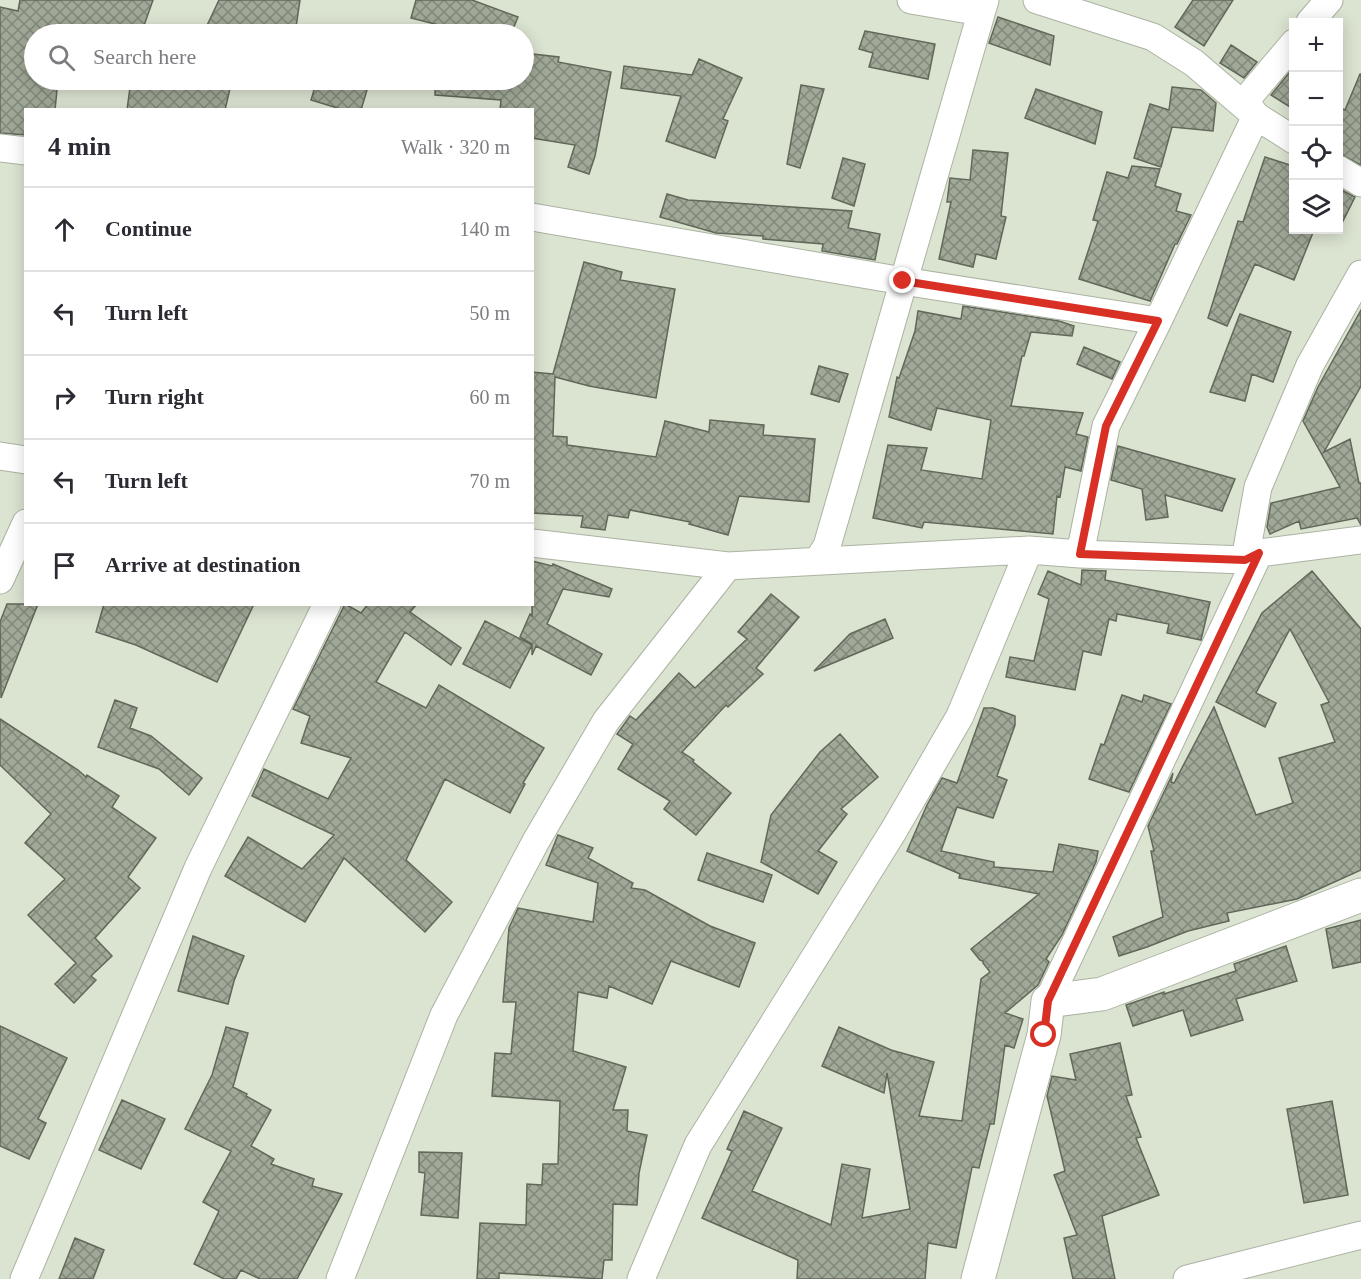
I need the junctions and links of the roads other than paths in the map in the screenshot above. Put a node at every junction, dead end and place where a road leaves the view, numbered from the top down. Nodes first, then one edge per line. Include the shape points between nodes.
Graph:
1 (911, 0) edge
2 (1037, 0) edge
3 (1329, 0) edge
4 (983, 6) edge
5 (1313, 18) edge
6 (1289, 48) edge
7 (1256, 116) junction
8 (1289, 137) edge
9 (0, 148) edge
10 (24, 151) edge
11 (1343, 172) edge
12 (1361, 183) edge
13 (534, 217) edge
14 (1361, 274) edge
15 (903, 281) junction
16 (1158, 321) junction
17 (0, 456) edge
18 (24, 460) edge
19 (24, 527) edge
20 (1361, 540) edge
21 (534, 543) edge
22 (1029, 550) junction
23 (1080, 554) junction
24 (1252, 556) junction
25 (818, 560) junction
26 (728, 566) junction
27 (0, 580) edge
28 (326, 606) edge
29 (1361, 895) edge
30 (1048, 1001) junction
31 (1361, 1235) edge
32 (24, 1279) edge
33 (340, 1279) edge
34 (641, 1279) edge
35 (978, 1279) edge
36 (1187, 1279) edge

1 - 4 street
2 - 7 street via 1153,37 1194,63
3 - 5 street
4 - 15 street
6 - 7 street via 1245,101
7 - 8 street
7 - 16 street
9 - 10 street
11 - 12 street
13 - 15 street
14 - 24 street via 1310,365 1258,486
15 - 16 street
15 - 25 street via 827,546
16 - 23 street via 1106,426
17 - 18 street
19 - 27 street
20 - 24 street
21 - 26 street
22 - 23 street
22 - 25 street
22 - 34 street via 960,716 894,830 698,1145
23 - 24 street
24 - 30 street
25 - 26 street
26 - 33 street via 606,721 536,841 444,1015
28 - 32 street via 198,868
29 - 30 street via 1102,994
30 - 35 street via 1044,1035
31 - 36 street

